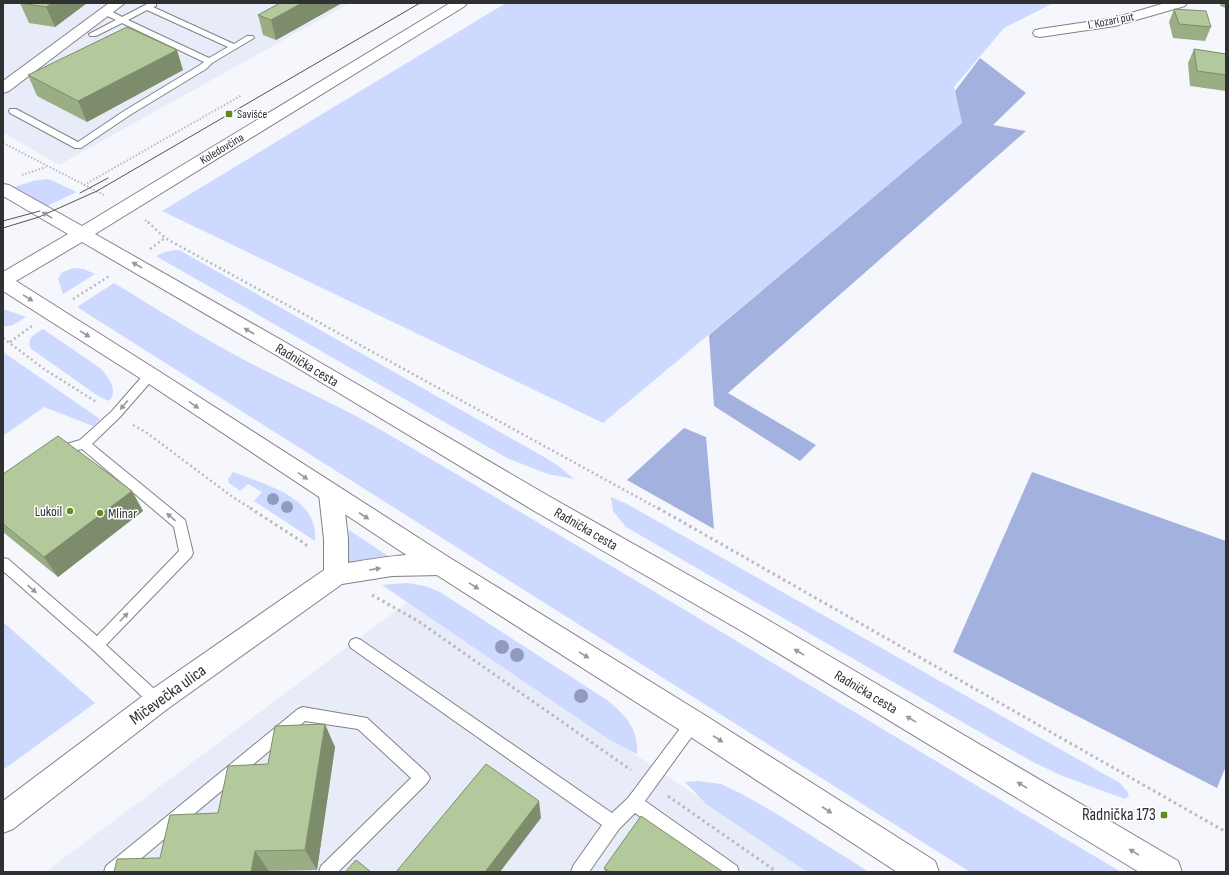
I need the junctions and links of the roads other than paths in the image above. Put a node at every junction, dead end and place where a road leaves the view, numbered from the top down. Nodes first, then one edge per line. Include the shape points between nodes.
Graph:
1 (118, 3) edge
2 (155, 3) edge
3 (460, 3) edge
4 (1180, 3) edge
5 (147, 7) junction
6 (106, 12) junction
7 (120, 20) junction
8 (1040, 33) dead end
9 (93, 34) dead end
10 (250, 38) dead end
11 (234, 47) junction
12 (209, 62) junction
13 (3, 88) edge
14 (13, 111) dead end
15 (3, 190) edge
16 (81, 235) junction
17 (3, 281) edge
18 (150, 375) junction
19 (84, 444) junction
20 (46, 458) edge
21 (331, 494) junction
22 (3, 563) edge
23 (441, 565) junction
24 (336, 575) junction
25 (356, 644) dead end
26 (97, 645) junction
27 (158, 701) junction
28 (693, 723) junction
29 (634, 803) junction
30 (3, 819) edge
31 (613, 823) junction
32 (112, 872) edge
33 (326, 872) edge
34 (578, 872) edge
35 (731, 872) edge
36 (924, 872) edge
37 (1167, 872) edge

1 - 6 main road
2 - 5 lane
3 - 16 main road, Koledovčina
4 - 8 main road, I. Kozari put via 1114,22
5 - 7 lane
5 - 11 lane
6 - 7 lane
6 - 13 main road
7 - 9 lane
7 - 12 lane
10 - 11 lane
11 - 12 lane
12 - 14 lane via 78,146
16 -> 15 main road, Radnička cesta
16 - 17 main road, Koledovčina
37 -> 16 main road, Radnička cesta via 754,625
17 -> 18 main road
18 -> 19 lane via 116,414
18 -> 21 main road
19 - 20 lane via 58,451
26 -> 19 lane via 186,553 180,524
21 -> 23 main road
21 - 24 main road via 336,539
22 -> 26 lane
24 -> 23 main road, Mičevečka ulica via 392,566
23 -> 28 main road
24 - 27 main road, Mičevečka ulica
25 - 31 lane
26 - 27 lane
27 - 30 main road, Mičevečka ulica
28 - 29 lane
28 -> 36 main road
29 - 31 lane
29 - 35 lane
31 - 34 lane
32 - 33 lane via 302,714 362,723 422,778

